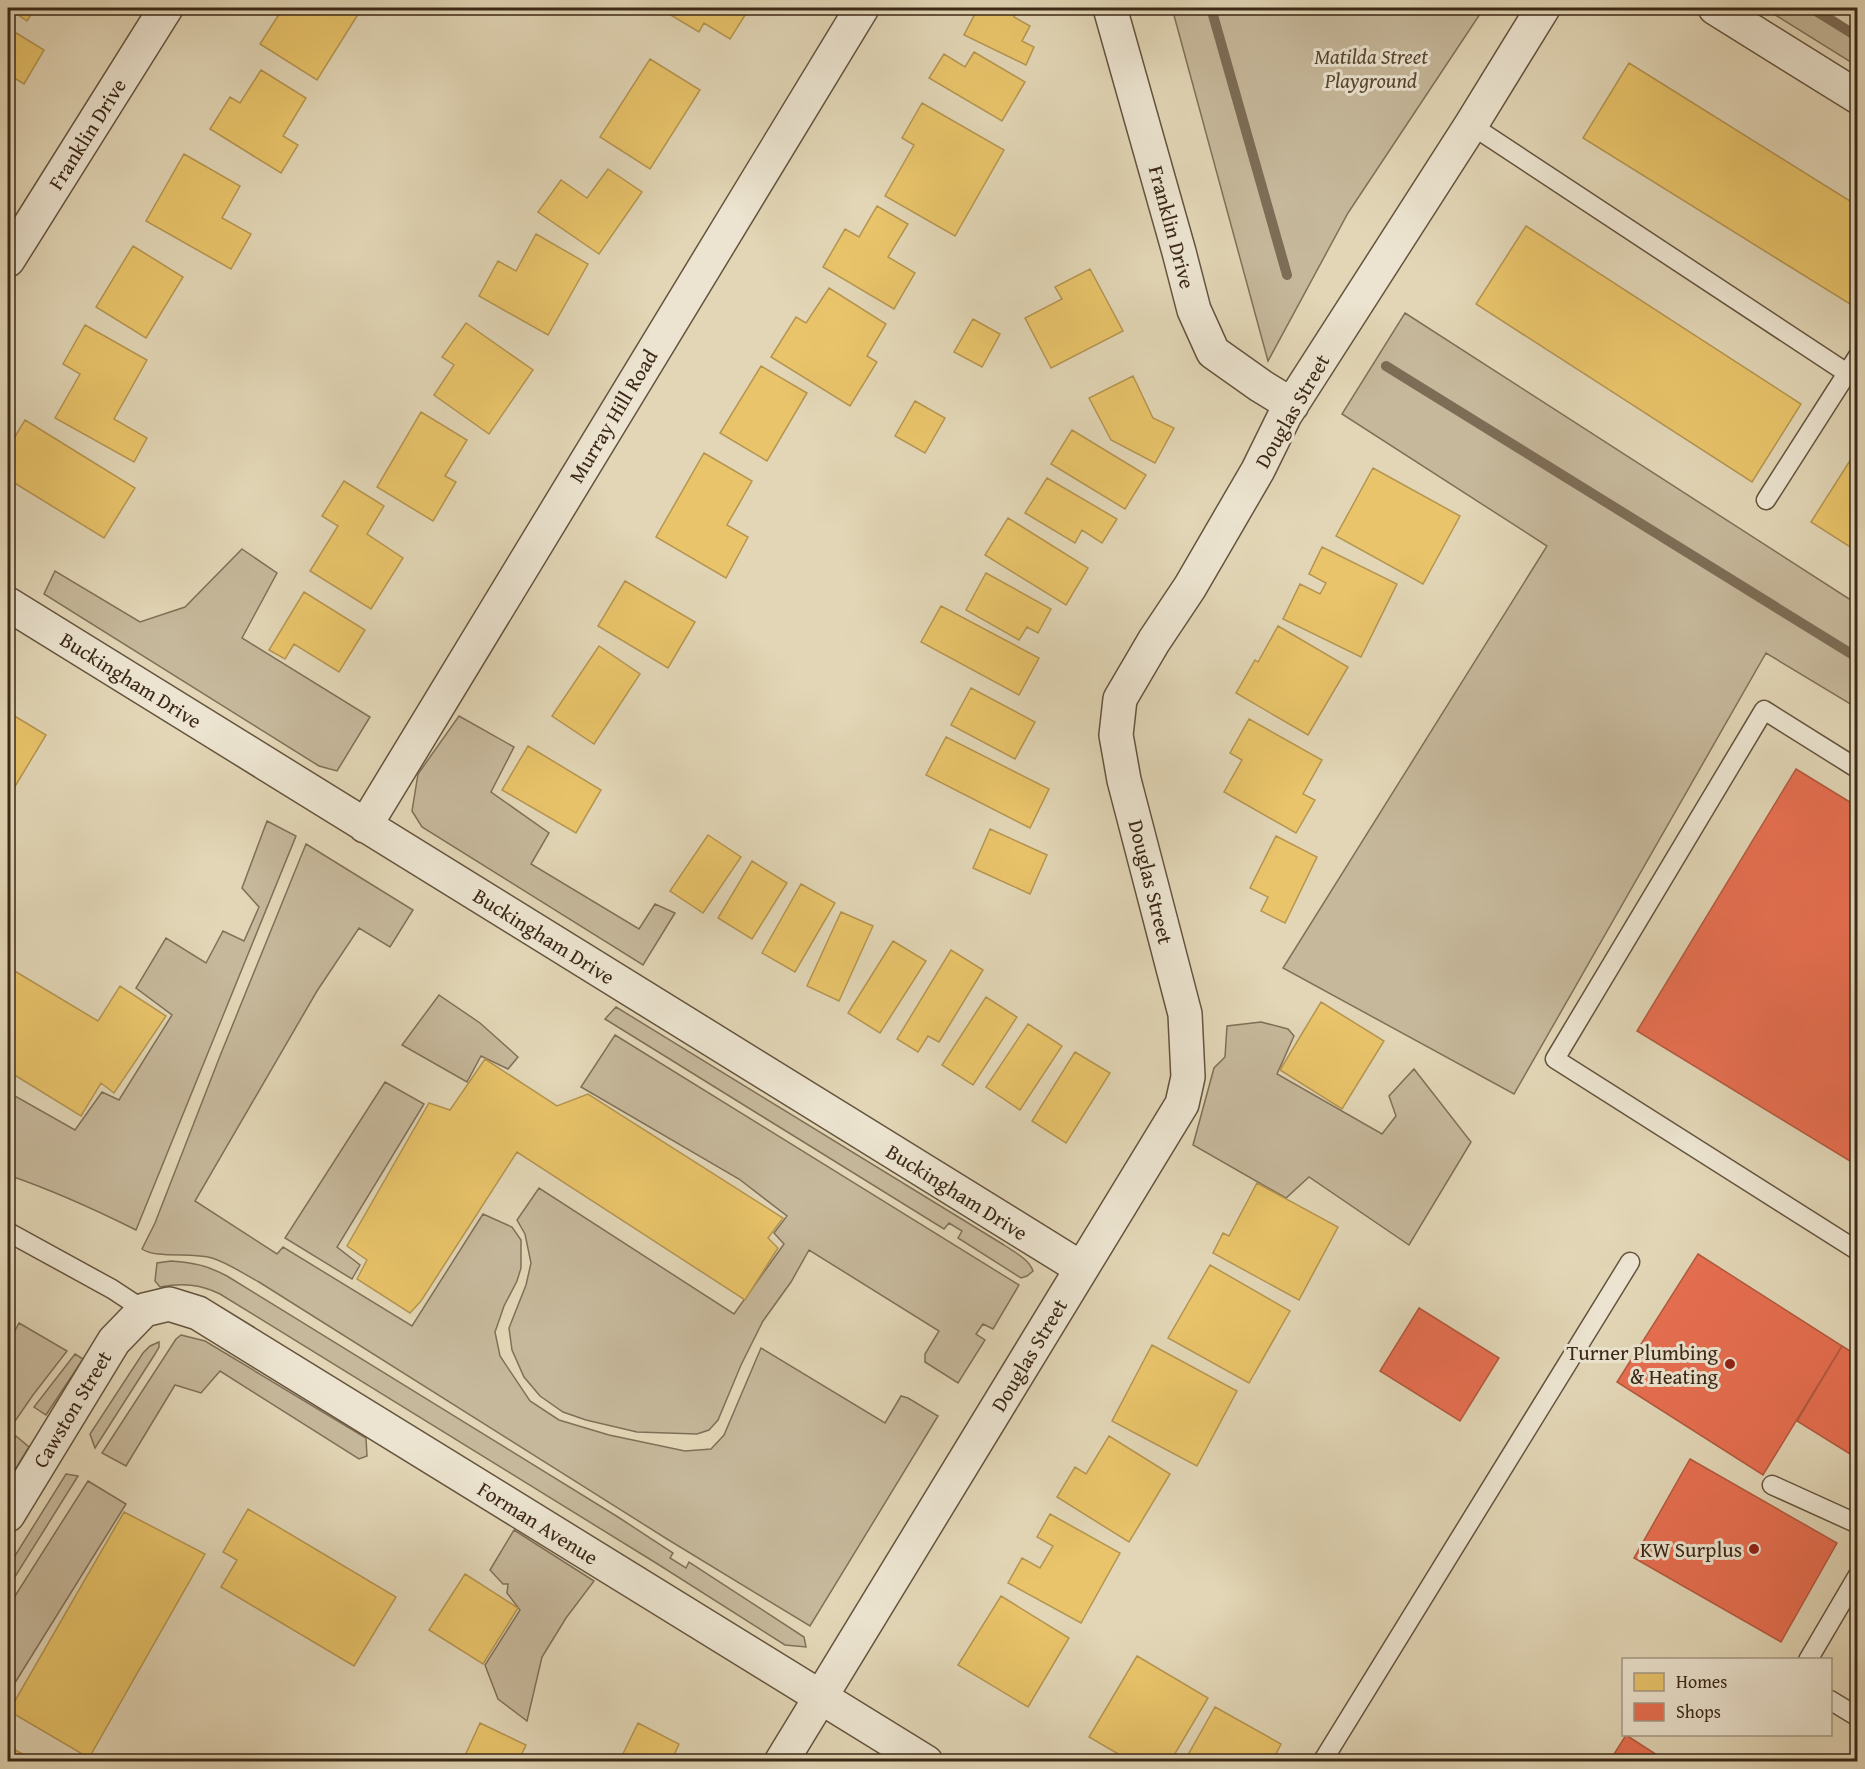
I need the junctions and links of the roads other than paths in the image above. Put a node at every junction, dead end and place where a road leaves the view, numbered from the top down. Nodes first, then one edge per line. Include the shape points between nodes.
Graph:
1 (166, 8) edge
2 (862, 8) edge
3 (1110, 8) edge
4 (1544, 8) edge
5 (1715, 8) edge
6 (1857, 97) edge
7 (1471, 125) junction
8 (8, 260) edge
9 (1857, 356) edge
10 (1847, 373) junction
11 (1292, 405) junction
12 (1766, 500) dead end
13 (8, 604) edge
14 (1857, 769) edge
15 (365, 826) junction
16 (8, 1232) edge
17 (1857, 1251) edge
18 (1630, 1262) dead end
19 (1080, 1269) junction
20 (144, 1310) junction
21 (1772, 1485) dead end
22 (8, 1515) edge
23 (1857, 1524) edge
24 (1857, 1575) edge
25 (1809, 1658) edge
26 (820, 1697) junction
27 (1832, 1701) edge
28 (1857, 1717) edge
29 (781, 1761) edge
30 (926, 1761) edge
31 (1322, 1761) edge

1 - 8 street, Franklin Drive
2 - 15 street, Murray Hill Road
3 - 11 street, Franklin Drive via 1194,310 1213,352
4 - 7 street, Douglas Street
5 - 6 street
7 - 10 lane
7 - 11 street, Douglas Street
9 - 10 lane
10 - 12 lane
11 - 19 street, Douglas Street via 1190,587 1120,699 1116,735 1185,1014 1188,1077 1182,1104
13 - 15 street, Buckingham Drive
14 - 17 lane via 1764,710 1555,1059
15 - 19 street, Buckingham Drive
16 - 20 lane
18 - 31 lane
19 - 26 street, Douglas Street
20 - 22 street, Cawston Street via 114,1341
20 - 26 street, Forman Avenue via 169,1304 198,1313
21 - 23 lane
24 - 25 lane
26 - 29 street, Douglas Street
26 - 30 street, Forman Avenue
27 - 28 lane

